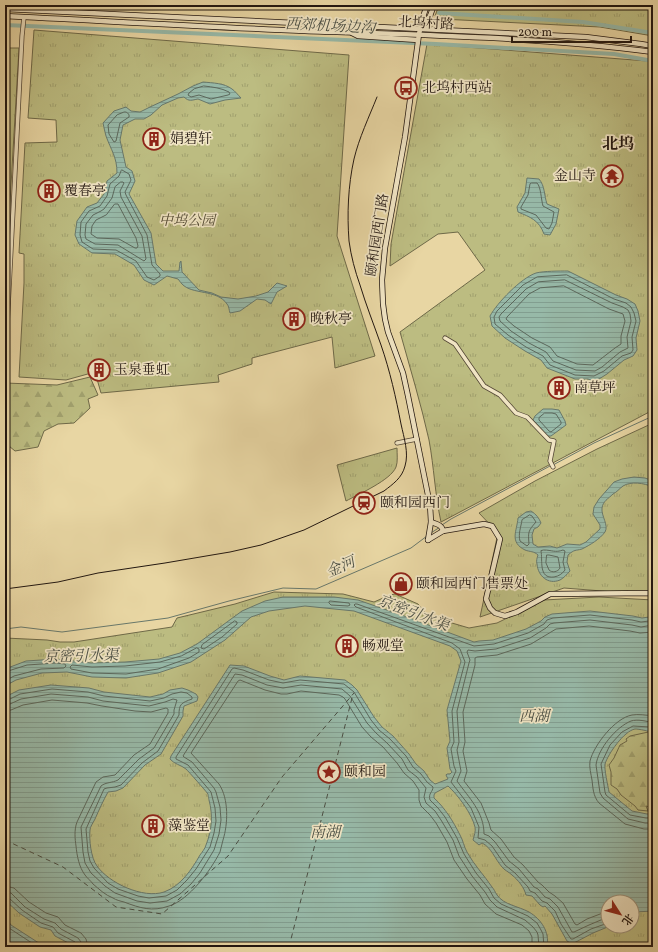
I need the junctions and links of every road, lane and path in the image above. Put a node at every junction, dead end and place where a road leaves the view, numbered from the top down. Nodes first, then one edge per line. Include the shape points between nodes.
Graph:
1 (30, 5) edge
2 (427, 5) edge
3 (434, 5) edge
4 (5, 10) edge
5 (28, 11) junction
6 (5, 16) edge
7 (24, 17) junction
8 (421, 29) junction
9 (350, 32) junction
10 (419, 34) junction
11 (418, 40) junction
12 (653, 46) edge
13 (653, 52) edge
14 (445, 338) dead end
15 (5, 367) edge
16 (417, 439) junction
17 (397, 443) dead end
18 (552, 466) dead end
19 (431, 522) junction
20 (442, 528) junction
21 (653, 594) edge

1 - 5 street
2 - 8 main road
3 - 8 main road
4 - 5 main road, 北坞村路
5 - 8 main road, 北坞村路
6 - 7 main road, 北坞村路
7 - 9 main road, 北坞村路
7 - 15 street
8 - 10 main road, 颐和园西门路
8 - 12 main road, 北坞村路 via 586,38
9 - 10 main road, 北坞村路
9 - 11 main road, 北坞村路 via 358,36
10 - 11 main road, 颐和园西门路
10 - 13 main road, 北坞村路 via 585,44
11 - 16 main road, 颐和园西门路 via 382,280 385,319 403,373
14 - 18 street via 454,344 484,386 500,395 516,414 527,417 549,440 554,440 550,461
16 - 17 street
16 - 19 main road, 颐和园西门路
19 - 20 main road
19 - 20 main road, 颐和园西门路 via 428,540
20 - 21 main road via 484,524 492,526 500,539 486,599 495,613 505,616 517,612 550,594

